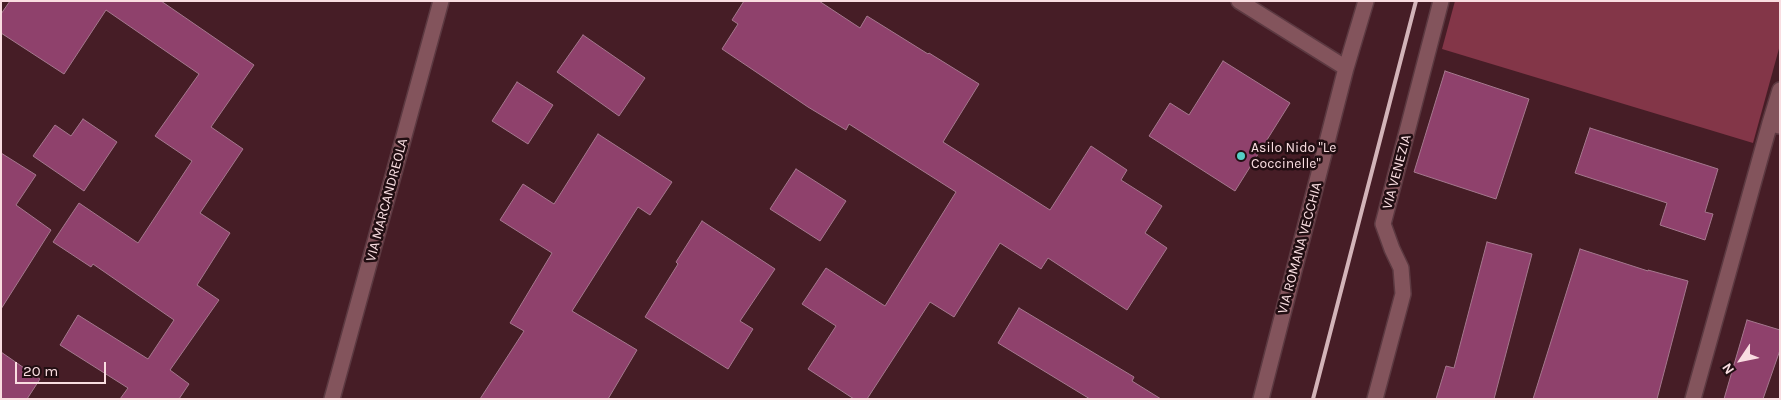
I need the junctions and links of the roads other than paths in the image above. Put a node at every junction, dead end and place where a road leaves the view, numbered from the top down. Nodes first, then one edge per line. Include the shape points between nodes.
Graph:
1 (441, 1) edge
2 (1239, 1) edge
3 (1366, 1) edge
4 (1441, 1) edge
5 (1346, 68) junction
6 (1780, 90) edge
7 (1775, 124) edge
8 (332, 399) edge
9 (1261, 399) edge
10 (1375, 399) edge
11 (1693, 399) edge

1 - 8 street, VIA MARCANDREOLA
2 - 5 street
3 - 5 street, VIA ROMANA VECCHIA
4 - 10 street, VIA VENEZIA via 1383,224 1401,268 1403,294
5 - 9 street, VIA ROMANA VECCHIA
6 - 7 street
7 - 11 street

